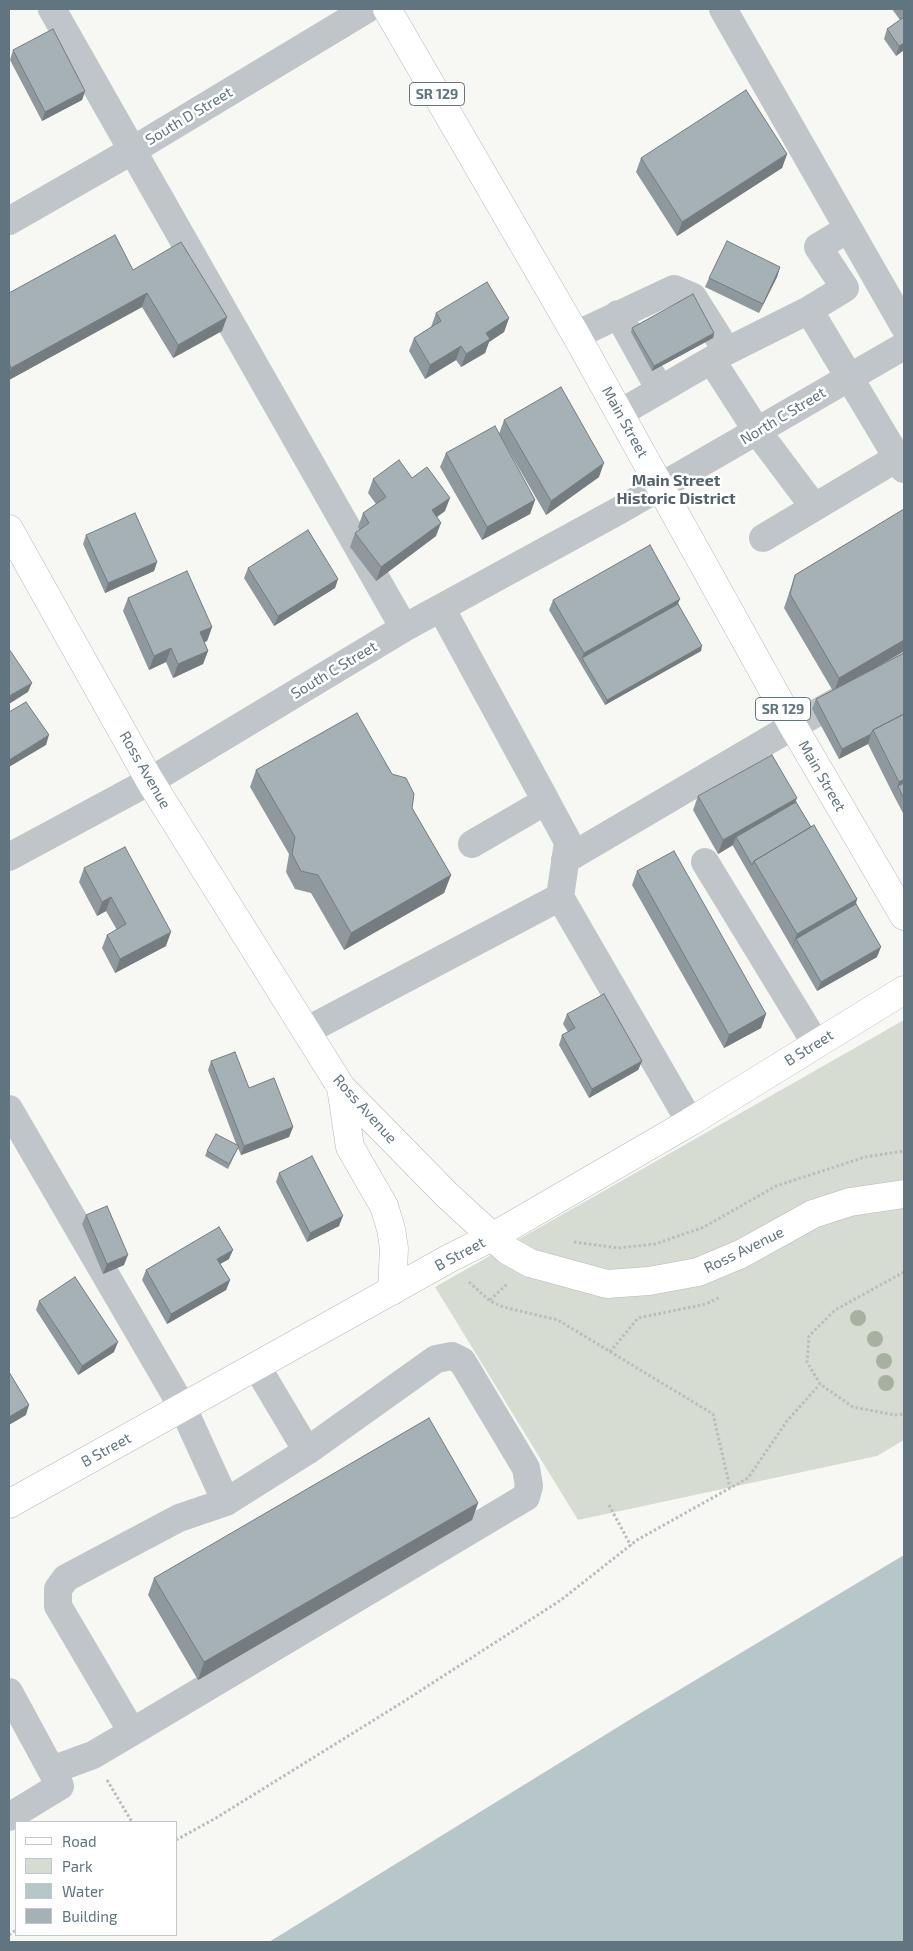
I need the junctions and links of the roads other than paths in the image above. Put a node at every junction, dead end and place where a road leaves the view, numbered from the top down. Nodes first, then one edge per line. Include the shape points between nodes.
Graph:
1 (52, 9) edge
2 (367, 9) edge
3 (388, 9) edge
4 (723, 9) edge
5 (133, 150) junction
6 (9, 221) edge
7 (848, 229) junction
8 (809, 310) junction
9 (618, 314) junction
10 (904, 326) edge
11 (576, 335) junction
12 (904, 346) edge
13 (704, 359) junction
14 (848, 377) junction
15 (660, 390) junction
16 (620, 414) junction
17 (757, 431) junction
18 (901, 463) edge
19 (660, 485) junction
20 (814, 507) junction
21 (9, 529) edge
22 (763, 538) dead end
23 (441, 608) junction
24 (404, 628) junction
25 (904, 664) edge
26 (793, 726) junction
27 (150, 781) junction
28 (546, 801) junction
29 (472, 844) dead end
30 (9, 857) edge
31 (565, 860) junction
32 (705, 862) dead end
33 (560, 897) junction
34 (904, 916) edge
35 (904, 990) edge
36 (306, 1031) junction
37 (816, 1044) junction
38 (341, 1088) junction
39 (9, 1109) edge
40 (690, 1122) junction
41 (904, 1194) edge
42 (492, 1237) junction
43 (392, 1291) junction
44 (257, 1367) junction
45 (182, 1408) junction
46 (307, 1451) junction
47 (226, 1502) junction
48 (9, 1504) edge
49 (9, 1692) edge
50 (132, 1732) junction
51 (56, 1778) junction
52 (9, 1817) edge

1 - 5 street
2 - 5 street, South D Street
3 - 11 main road, Main Street / SR 129
4 - 7 street
5 - 6 street, South D Street
5 - 24 street
7 - 8 street via 818,247 845,288
7 - 10 street
8 - 13 street
8 - 14 street
9 - 11 street
9 - 13 street via 657,307 674,289 693,297
9 - 15 street
11 - 16 main road, Main Street / SR 129
12 - 14 street, North C Street
13 - 15 street
13 - 17 street
14 - 17 street, North C Street
14 - 18 street
15 - 16 street
16 - 19 main road, Main Street / SR 129
17 - 19 street, North C Street
17 - 20 street
18 - 20 street
19 - 23 street, South C Street
19 - 26 main road, Main Street / SR 129
20 - 22 street
21 - 27 main road, Ross Avenue
23 - 24 street, South C Street
23 - 28 street
24 - 27 street, South C Street
25 - 26 street
26 - 31 street
26 - 34 main road, Main Street / SR 129
27 - 30 street, South C Street
27 - 36 main road, Ross Avenue
28 - 29 street
28 - 31 street via 568,842
31 - 33 street
32 - 37 street
33 - 36 street
33 - 40 street
35 - 37 main road, B Street
36 - 38 main road, Ross Avenue
37 - 40 main road, B Street
38 - 42 main road, Ross Avenue
38 - 43 main road via 350,1147 384,1206 391,1229 394,1248
39 - 45 street
40 - 42 main road, B Street
41 - 42 main road, Ross Avenue via 850,1202 814,1214 740,1254 698,1272 649,1281 607,1284 553,1270 530,1263
42 - 43 main road, B Street
43 - 44 main road, B Street
44 - 45 main road, B Street
44 - 46 street
45 - 47 street
45 - 48 main road, B Street
46 - 47 street
46 - 50 street via 436,1359 452,1356 462,1361 516,1451 526,1468 530,1486 526,1497
47 - 50 street via 171,1523 66,1578 58,1589 58,1606
49 - 51 street
50 - 51 street
51 - 52 street

